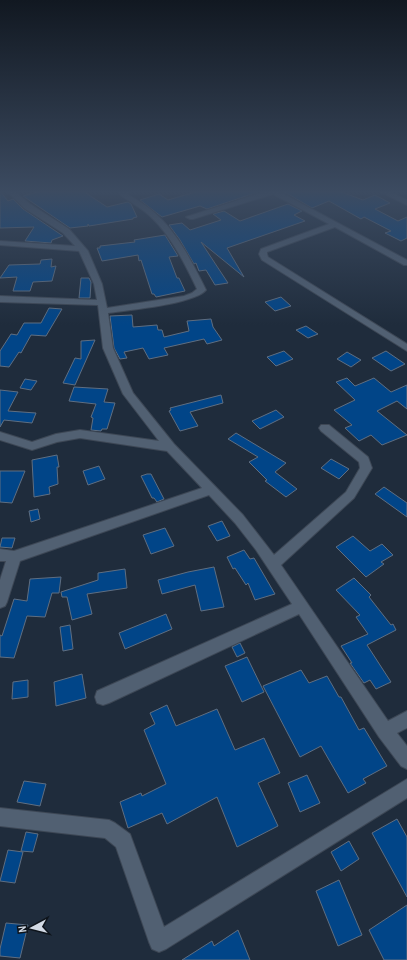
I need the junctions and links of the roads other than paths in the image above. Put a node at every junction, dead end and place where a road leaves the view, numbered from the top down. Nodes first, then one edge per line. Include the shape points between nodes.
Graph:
1 (70, 236) edge
2 (171, 236) edge
3 (305, 236) edge
4 (358, 236) edge
5 (0, 243) edge
6 (82, 249) junction
7 (407, 262) edge
8 (0, 299) edge
9 (103, 307) junction
10 (407, 348) edge
11 (325, 428) dead end
12 (0, 436) edge
13 (170, 447) junction
14 (211, 490) junction
15 (0, 555) edge
16 (14, 557) junction
17 (273, 564) junction
18 (0, 602) edge
19 (302, 606) junction
20 (104, 697) dead end
21 (407, 719) edge
22 (385, 731) junction
23 (407, 760) edge
24 (407, 788) edge
25 (0, 817) edge

1 - 6 street
2 - 9 street via 202,290 186,298
3 - 10 street via 264,251 263,254
4 - 7 street
5 - 6 street
6 - 9 street via 98,284
8 - 9 street
9 - 13 street via 108,348 128,394
11 - 17 street via 364,460 366,468 350,495
12 - 13 street via 32,446 80,434
13 - 14 street
14 - 16 street
14 - 17 street via 238,518
15 - 16 street
16 - 18 street
17 - 19 street
19 - 20 street
19 - 22 street
21 - 22 street
22 - 23 street
24 - 25 street via 159,942 123,840 109,829

